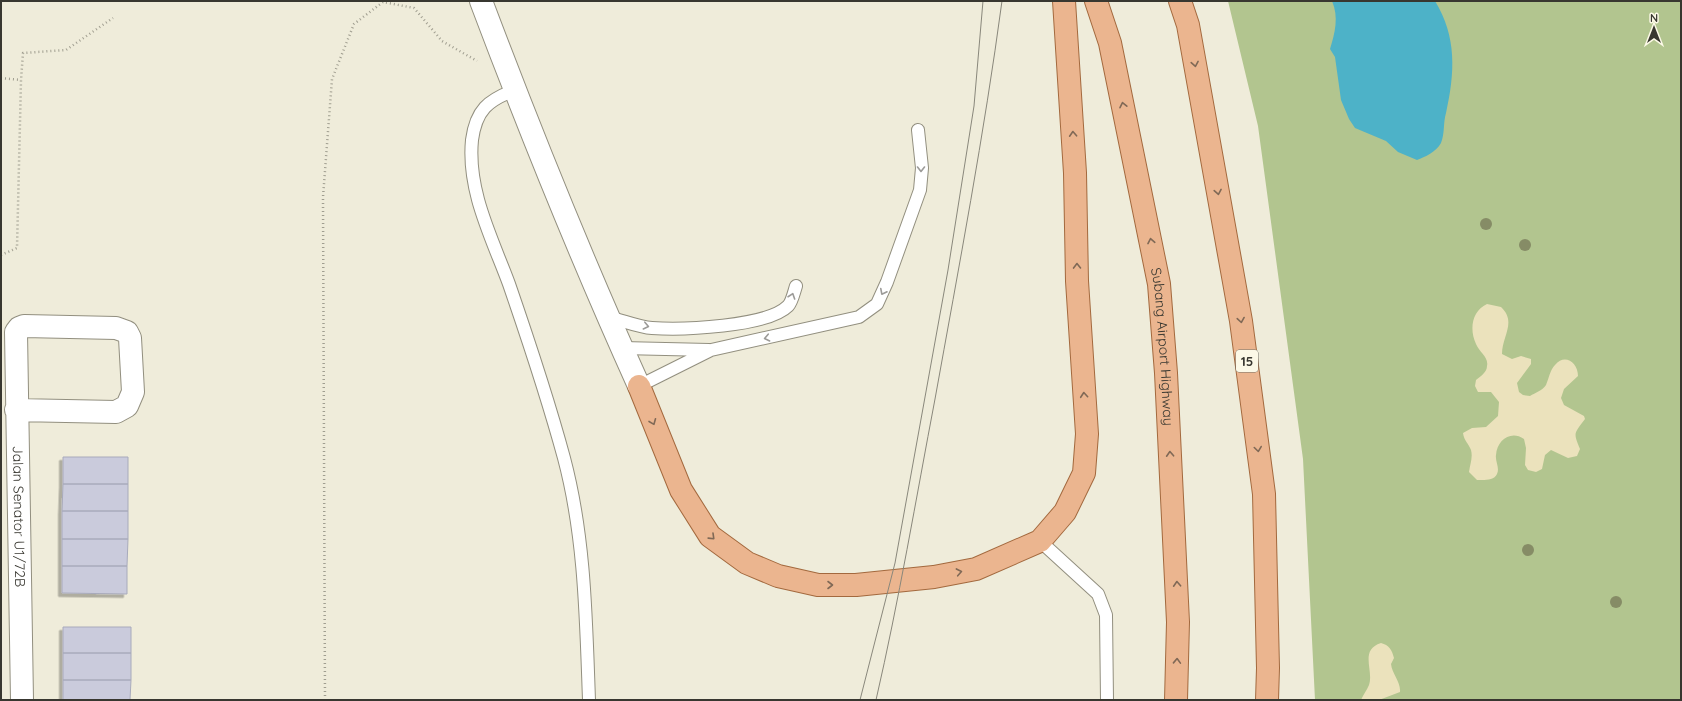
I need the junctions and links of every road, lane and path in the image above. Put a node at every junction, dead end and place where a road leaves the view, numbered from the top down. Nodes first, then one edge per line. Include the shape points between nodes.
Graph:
1 (481, 1) edge
2 (1064, 1) edge
3 (1096, 1) edge
4 (1180, 1) edge
5 (113, 18) dead end
6 (506, 66) junction
7 (1, 78) edge
8 (21, 80) junction
9 (515, 90) junction
10 (918, 130) dead end
11 (1, 255) edge
12 (796, 286) dead end
13 (608, 317) junction
14 (622, 348) junction
15 (711, 350) junction
16 (639, 386) junction
17 (16, 410) junction
18 (1040, 541) junction
19 (22, 700) edge
20 (325, 700) edge
21 (589, 700) edge
22 (1107, 700) edge
23 (1176, 700) edge
24 (1267, 700) edge

1 - 6 street
18 -> 2 main road via 1065,512 1084,473 1087,434
23 -> 3 main road, Subang Airport Highway via 1178,622 1159,284 1110,43
4 -> 24 main road, 15 via 1188,26 1241,321 1264,494
5 - 8 path via 66,50 23,53
6 - 9 street
6 - 20 path via 479,62 442,41 414,8 383,2 354,24 332,79 323,197
7 - 8 path
8 - 11 path via 17,248
9 - 13 street
9 - 21 lane via 494,98 479,114 472,140 472,168 479,207 548,401 574,501 584,579
10 -> 15 lane via 922,168 920,190 888,282 876,304 859,318
13 -> 12 lane via 650,328 692,329 742,322 773,315 789,305
13 - 14 street
14 - 15 lane
14 - 16 street
15 - 16 lane
16 -> 18 main road via 681,490 710,536 747,563 778,576 818,585 856,585 934,577 976,569
17 - 17 street, Jalan Senator U1/72B via 16,332 19,328 116,328 127,332 130,338 133,392 126,406 116,412
17 - 19 street, Jalan Senator U1/72B
18 - 22 lane via 1098,594 1106,615

